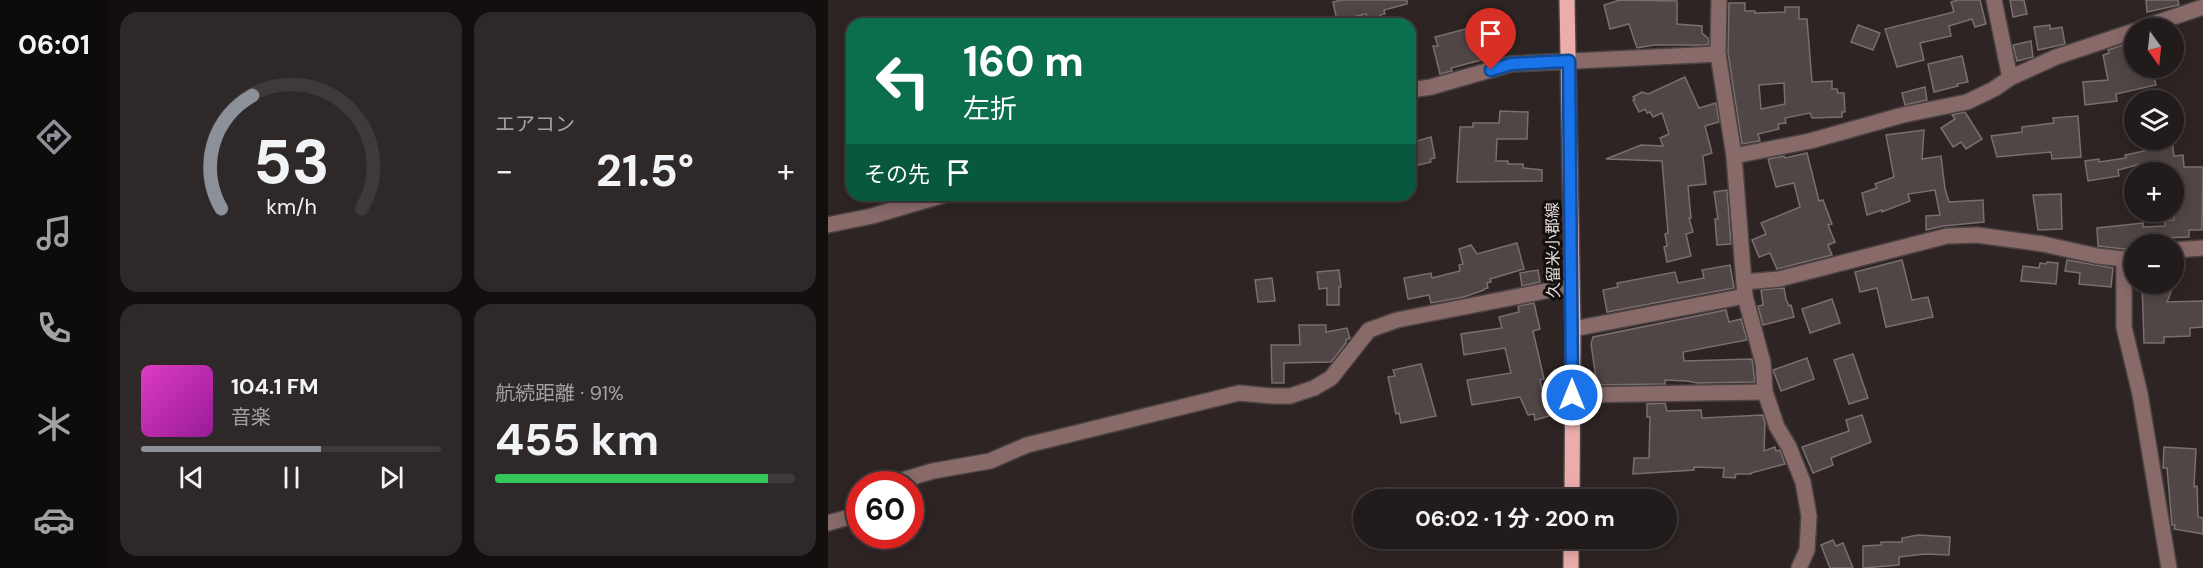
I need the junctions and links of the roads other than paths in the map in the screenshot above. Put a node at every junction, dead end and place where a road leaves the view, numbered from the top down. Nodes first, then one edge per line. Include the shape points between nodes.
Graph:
1 (1567, 0) edge
2 (1719, 0) edge
3 (1994, 0) edge
4 (2203, 7) edge
5 (2171, 18) edge
6 (2124, 34) edge
7 (1718, 54) junction
8 (1569, 61) junction
9 (2010, 78) junction
10 (1416, 89) edge
11 (1734, 156) junction
12 (923, 201) edge
13 (828, 225) edge
14 (2203, 248) edge
15 (2184, 249) edge
16 (2124, 259) edge
17 (1572, 286) junction
18 (1744, 289) junction
19 (2126, 294) edge
20 (1573, 328) junction
21 (1765, 393) junction
22 (1572, 395) junction
23 (924, 474) edge
24 (1572, 489) edge
25 (846, 518) edge
26 (828, 524) edge
27 (1571, 549) edge
28 (1571, 568) edge
29 (1799, 568) edge
30 (2169, 568) edge

1 - 8 main road, 久留米小郡線
2 - 7 street
3 - 9 street
4 - 5 street
6 - 9 street via 2056,57
7 - 8 street
7 - 11 street
8 - 10 street via 1511,64
8 - 17 main road, 久留米小郡線
9 - 11 street via 1967,102
11 - 18 street
12 - 13 street
14 - 15 street
16 - 18 street via 1977,235 1947,236
17 - 20 main road, 久留米小郡線
17 - 23 street via 1397,320 1374,328 1331,378 1290,396 1239,393 1027,445 990,461
18 - 20 street
18 - 21 street via 1763,363
19 - 30 street via 2124,327 2140,394
20 - 22 main road, 久留米小郡線
21 - 22 street
21 - 29 street via 1803,482 1809,516 1807,550
22 - 24 main road, 久留米小郡線
25 - 26 street
27 - 28 main road

